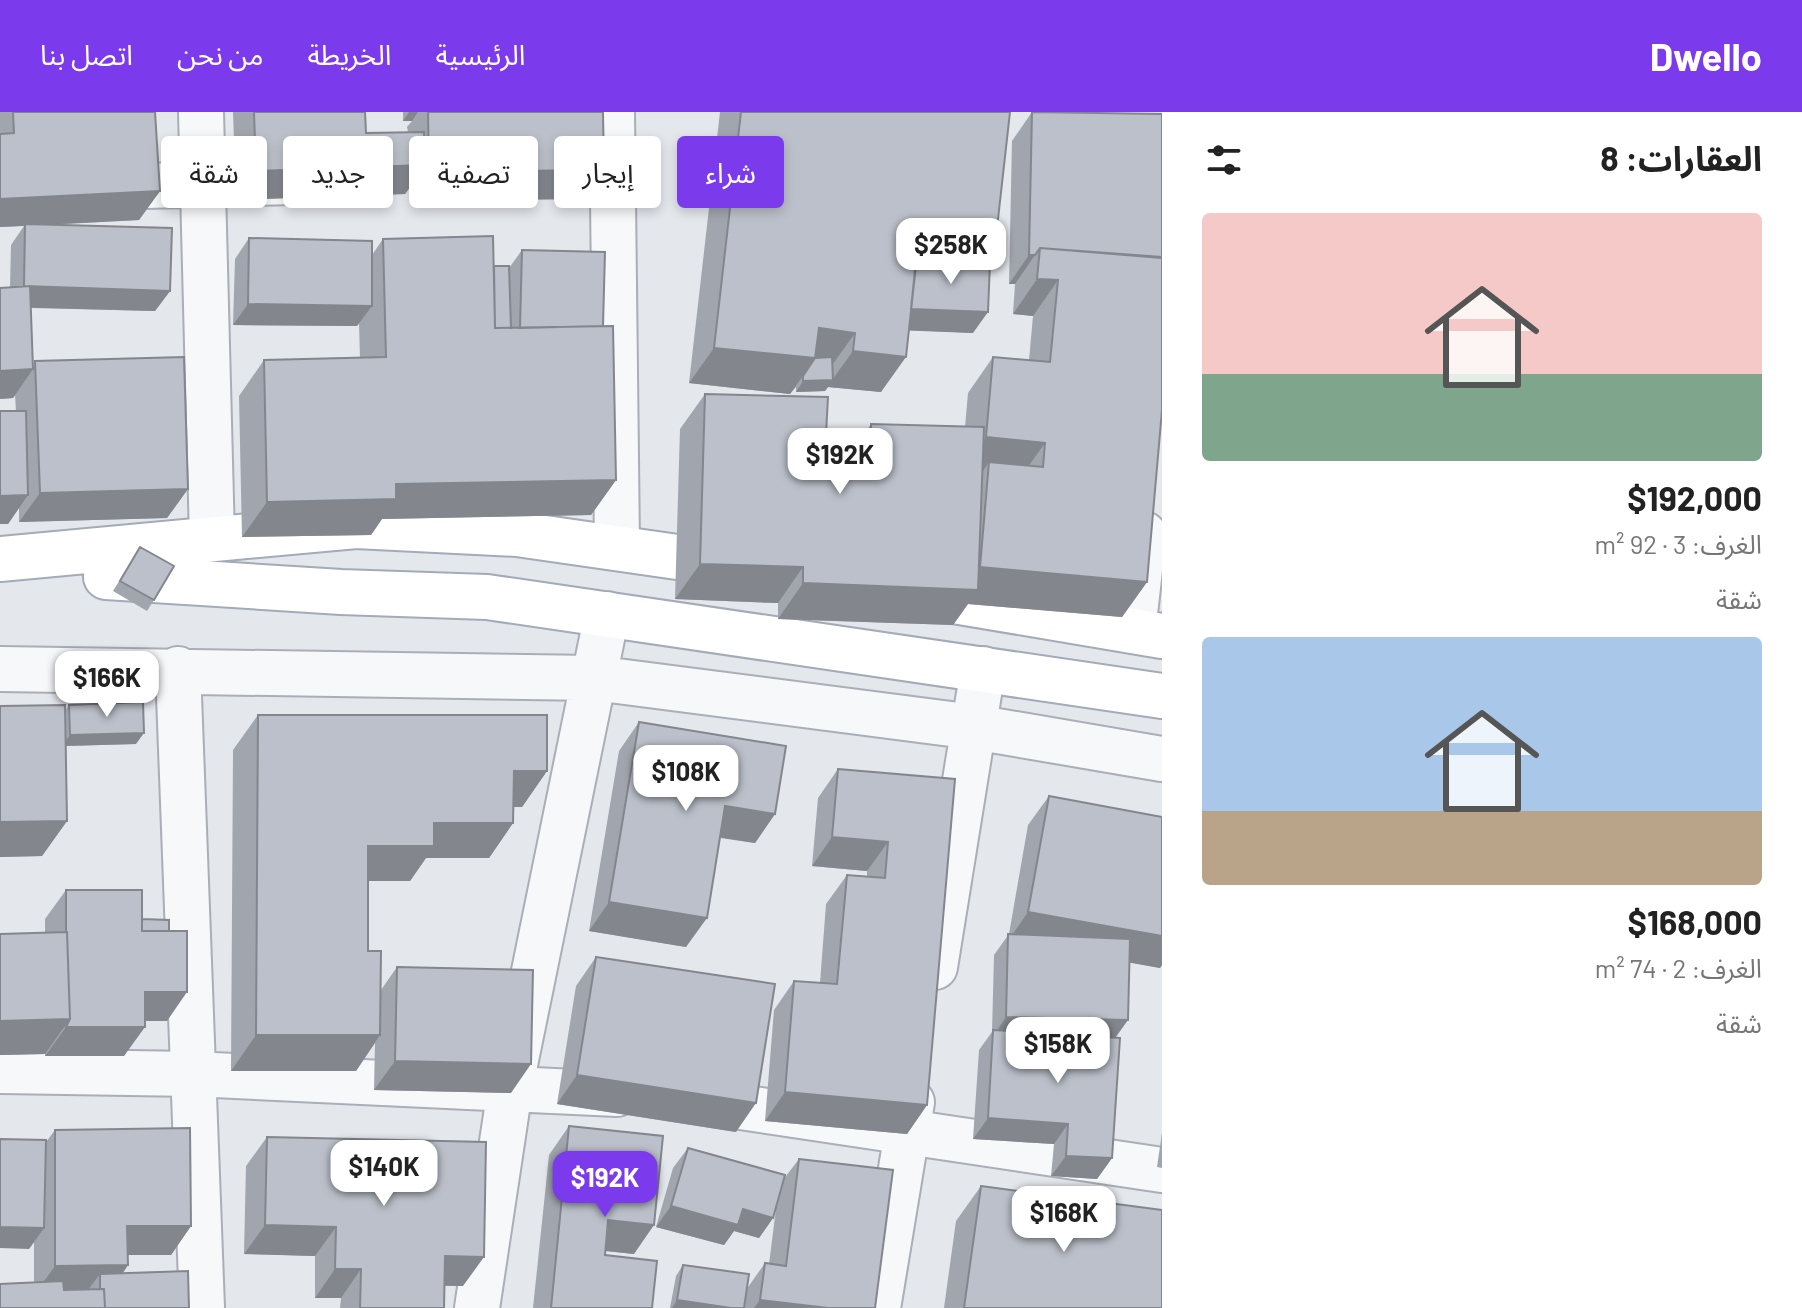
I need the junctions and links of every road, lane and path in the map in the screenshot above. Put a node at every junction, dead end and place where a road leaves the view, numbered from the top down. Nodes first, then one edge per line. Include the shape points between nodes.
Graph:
1 (201, 112) edge
2 (612, 112) edge
3 (202, 136) edge
4 (612, 136) edge
5 (161, 187) edge
6 (0, 190) edge
7 (204, 208) edge
8 (613, 208) edge
9 (1149, 490) edge
10 (212, 539) junction
11 (617, 545) junction
12 (0, 559) edge
13 (0, 571) edge
14 (774, 571) edge
15 (868, 587) edge
16 (607, 614) junction
17 (1148, 633) edge
18 (0, 669) edge
19 (178, 669) junction
20 (983, 669) junction
21 (594, 678) junction
22 (1162, 696) edge
23 (974, 727) junction
24 (1162, 759) edge
25 (928, 1007) edge
26 (918, 1069) edge
27 (0, 1071) edge
28 (193, 1074) junction
29 (510, 1089) junction
30 (908, 1131) junction
31 (1162, 1170) edge
32 (202, 1308) edge
33 (477, 1308) edge
34 (878, 1308) edge

1 - 3 street
2 - 4 street
5 - 6 street
7 - 10 street
8 - 11 street
9 - 17 street
10 - 11 main road via 356,526
10 - 12 main road
11 - 14 main road
13 - 16 main road via 487,597
15 - 17 main road
16 - 20 main road
16 - 21 street
18 - 19 street
19 - 21 street
19 - 28 street
20 - 22 main road
20 - 23 street
21 - 23 street
21 - 29 street
23 - 24 street
23 - 25 street
26 - 30 street
27 - 28 street
28 - 29 street
28 - 32 street
29 - 30 street via 681,1098
29 - 33 street
30 - 31 street
30 - 34 street

